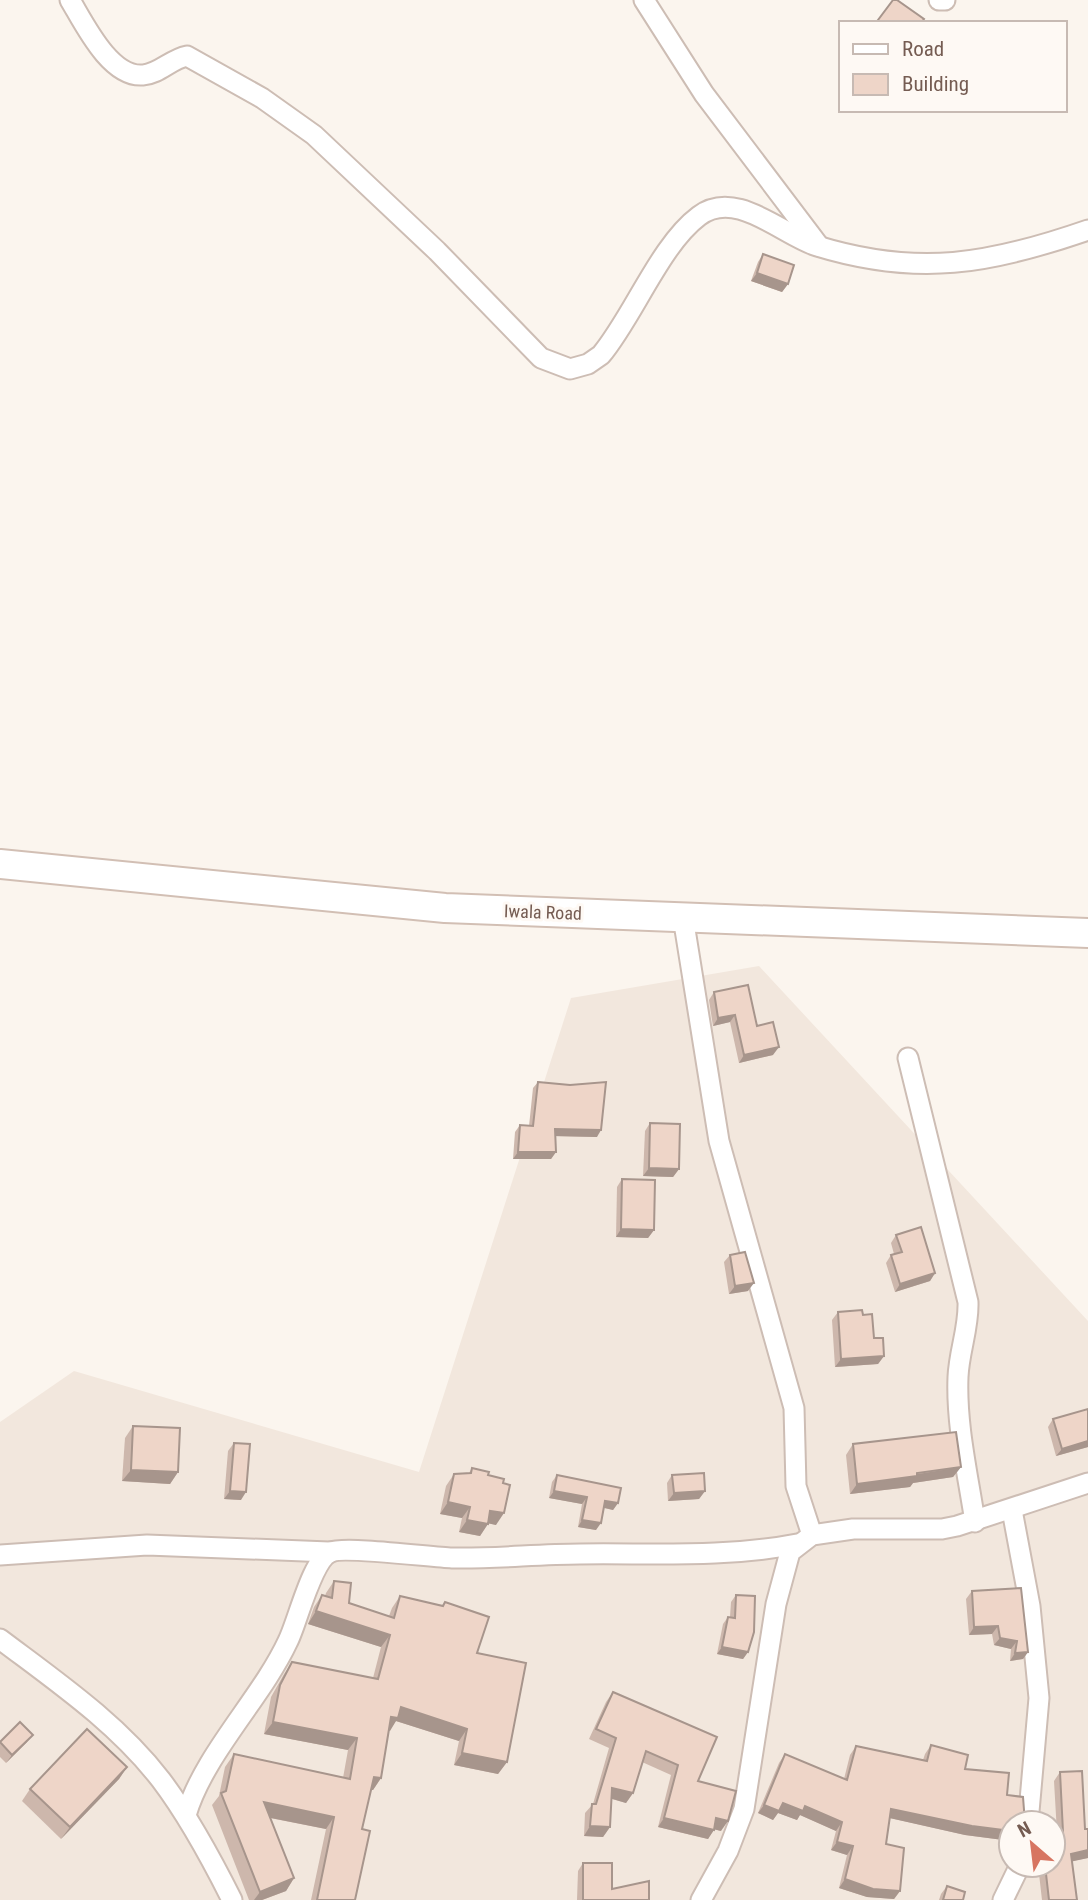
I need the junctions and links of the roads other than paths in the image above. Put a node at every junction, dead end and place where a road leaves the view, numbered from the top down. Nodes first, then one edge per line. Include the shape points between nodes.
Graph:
1 (70, 0) edge
2 (644, 0) edge
3 (939, 0) edge
4 (945, 0) edge
5 (1088, 230) edge
6 (819, 246) junction
7 (0, 864) edge
8 (683, 917) junction
9 (1088, 933) edge
10 (908, 1058) dead end
11 (1088, 1483) edge
12 (1012, 1510) junction
13 (975, 1522) junction
14 (804, 1539) junction
15 (329, 1552) junction
16 (0, 1555) edge
17 (0, 1639) edge
18 (1029, 1809) edge
19 (186, 1815) junction
20 (1013, 1879) edge
21 (232, 1900) edge
22 (701, 1900) edge
23 (1003, 1900) edge

1 - 6 street via 106,56 131,74 150,73 187,56 261,97 314,135 541,358 554,364 570,369 601,355 683,233 708,211 744,210
2 - 6 street via 710,103
3 - 4 street
5 - 6 street via 1010,253 946,264 907,265
7 - 8 street, Iwala Road via 372,903
8 - 9 street, Iwala Road
8 - 14 street via 719,1141 794,1408 796,1486
10 - 13 street via 968,1302 958,1375 959,1411
11 - 12 street
12 - 13 street
12 - 18 street via 1030,1606 1038,1698
13 - 14 street via 942,1529 853,1529
14 - 15 street via 725,1555 479,1559
14 - 22 street via 786,1561 776,1604 744,1809 729,1851
15 - 16 street via 148,1545
15 - 19 street via 317,1564 288,1643 201,1781
17 - 19 street via 99,1716 159,1778
19 - 21 street
20 - 23 street

